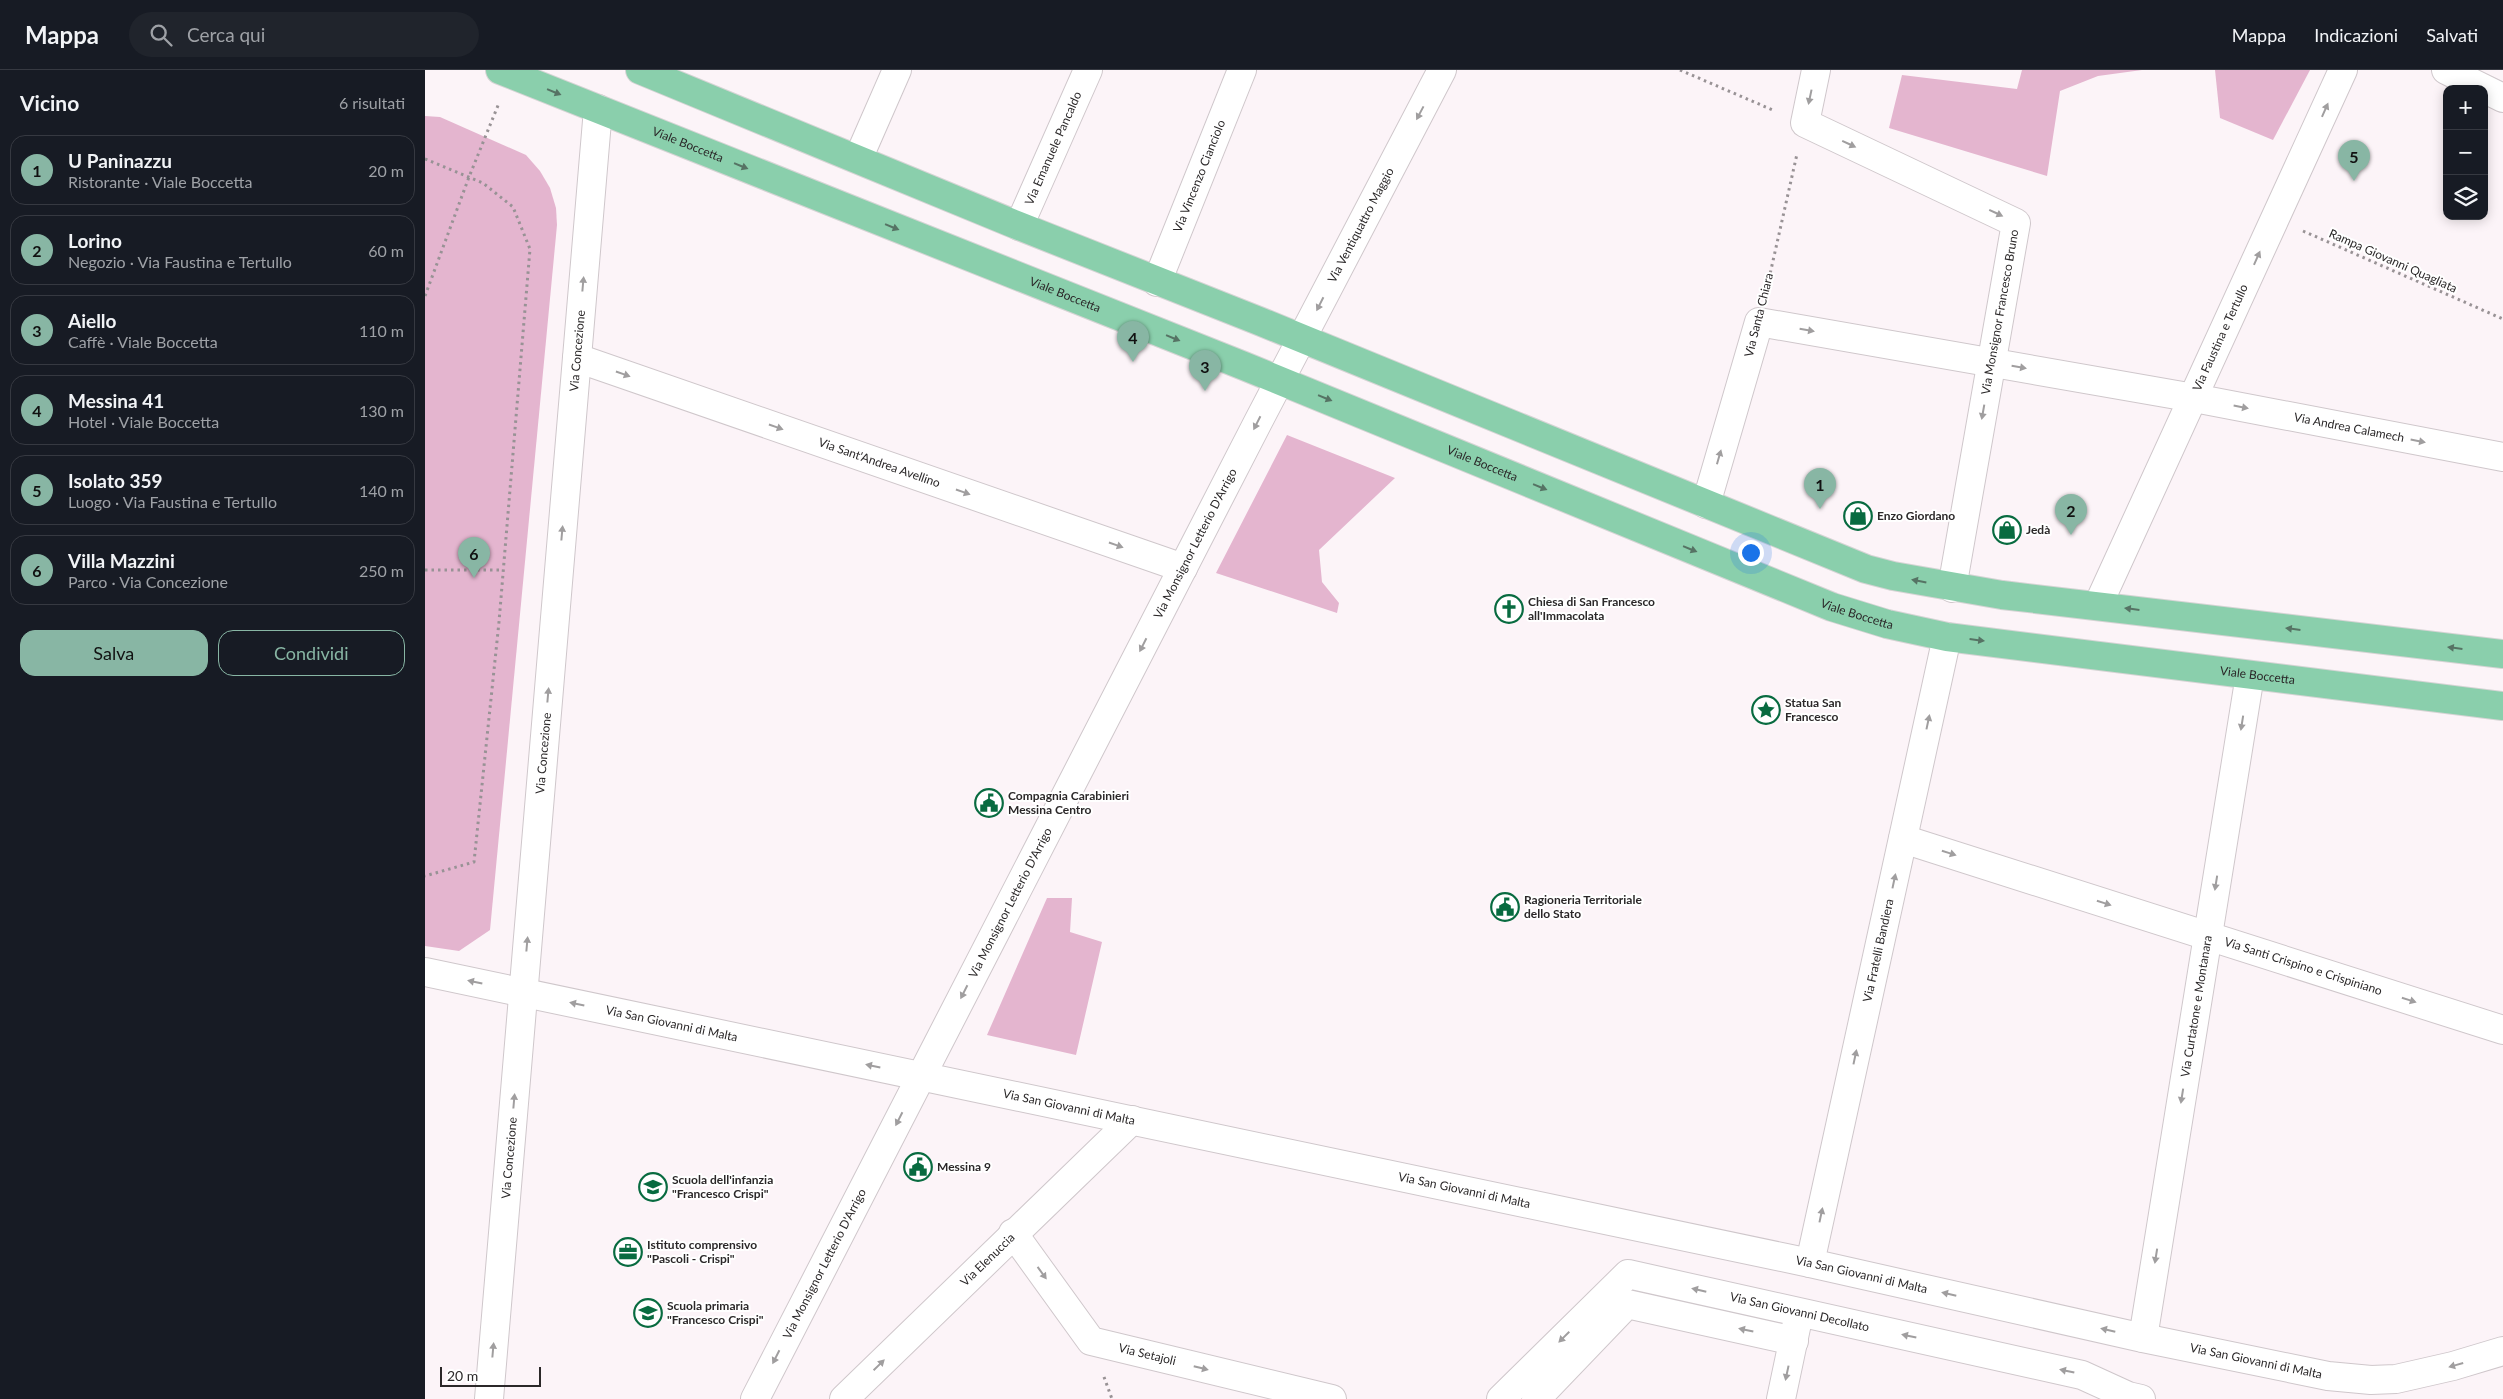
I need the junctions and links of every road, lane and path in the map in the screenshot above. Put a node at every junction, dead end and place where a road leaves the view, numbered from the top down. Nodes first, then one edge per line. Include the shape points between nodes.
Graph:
1 (640, 70) edge
2 (897, 70) edge
3 (1088, 70) edge
4 (1242, 70) edge
5 (1443, 70) edge
6 (1681, 70) edge
7 (1816, 70) edge
8 (2343, 70) edge
9 (2446, 70) edge
10 (505, 72) edge
11 (2503, 98) edge
12 (598, 109) junction
13 (1805, 123) junction
14 (858, 158) junction
15 (425, 160) edge
16 (469, 177) junction
17 (2275, 218) junction
18 (1019, 226) junction
19 (1157, 282) junction
20 (425, 296) edge
21 (2503, 319) edge
22 (1759, 322) junction
23 (1303, 338) junction
24 (577, 358) junction
25 (1992, 362) junction
26 (1280, 380) junction
27 (2194, 398) junction
28 (2503, 457) edge
29 (1706, 504) junction
30 (1183, 568) junction
31 (425, 570) edge
32 (503, 570) junction
33 (1952, 588) junction
34 (2098, 605) junction
35 (1947, 637) junction
36 (2503, 654) edge
37 (2250, 675) junction
38 (2503, 706) edge
39 (1903, 839) junction
40 (425, 876) edge
41 (2208, 936) junction
42 (425, 972) edge
43 (523, 992) junction
44 (2503, 1030) edge
45 (921, 1076) junction
46 (1132, 1120) junction
47 (1013, 1234) junction
48 (1810, 1263) junction
49 (1800, 1312) junction
50 (2143, 1338) junction
51 (1794, 1341) junction
52 (2503, 1351) edge
53 (2132, 1398) edge
54 (489, 1399) edge
55 (755, 1399) edge
56 (844, 1399) edge
57 (1332, 1399) edge
58 (1501, 1399) edge
59 (1536, 1399) edge
60 (1781, 1399) edge

1 - 14 main road
2 - 14 street
3 - 18 street, Via Emanuele Pancaldo
4 - 19 street, Via Vincenzo Cianciolo
5 -> 23 street, Via Ventiquattro Maggio
6 - 13 path
7 -> 13 street
17 -> 8 street, Via Faustina e Tertullo
9 - 11 street
10 -> 12 main road, Viale Boccetta
10 - 16 path
24 -> 12 street, Via Concezione
12 -> 26 main road, Viale Boccetta
13 - 22 path, Via Santa Chiara
13 -> 25 street, Via Monsignor Francesco Bruno via 2016,223
14 - 18 main road
15 - 16 path
16 - 20 path
16 - 32 path via 483,183 513,208 530,249
17 - 21 path, Rampa Giovanni Quagliata
27 -> 17 street, Via Faustina e Tertullo
18 - 19 main road
19 - 23 main road
22 -> 25 street, Via Andrea Calamech
29 -> 22 street, Via Santa Chiara
23 - 26 street, Via Ventiquattro Maggio
23 - 29 main road
24 -> 30 street, Via Sant'Andrea Avellino
43 -> 24 street, Via Concezione
25 -> 27 street, Via Andrea Calamech
25 -> 33 street, Via Monsignor Francesco Bruno
26 -> 30 street, Via Monsignor Letterio D'Arrigo
26 -> 35 main road, Viale Boccetta via 1831,607
27 -> 28 street, Via Andrea Calamech
27 - 34 street, Via Faustina e Tertullo
33 -> 29 main road via 1866,568
30 -> 45 street, Via Monsignor Letterio D'Arrigo
31 - 32 path
32 - 40 path via 474,862
33 - 34 main road
36 -> 34 main road
35 -> 37 main road, Viale Boccetta
39 -> 35 street, Via Fratelli Bandiera
37 - 38 main road, Viale Boccetta
37 -> 41 street, Via Curtatone e Montanara
39 -> 41 street, Via Santi Crispino e Crispiniano
48 -> 39 street, Via Fratelli Bandiera
41 -> 44 street, Via Santi Crispino e Crispiniano
41 -> 50 street, Via Curtatone e Montanara
43 -> 42 street, Via San Giovanni di Malta
45 -> 43 street, Via San Giovanni di Malta
54 -> 43 street, Via Concezione
45 - 46 street, Via San Giovanni di Malta
45 -> 55 street, Via Monsignor Letterio D'Arrigo
46 - 47 street, Via Elenuccia
46 - 48 street, Via San Giovanni di Malta
56 -> 47 street, Via Elenuccia
47 -> 57 street, Via Setajoli via 1091,1341
50 -> 48 street, Via San Giovanni di Malta
49 - 51 street
53 -> 49 street, Via San Giovanni Decollato via 2083,1375
49 -> 58 street, Via San Giovanni Decollato via 1628,1274
52 -> 50 street, Via San Giovanni di Malta via 2425,1373 2371,1380 2328,1376
51 -> 59 street via 1627,1304
51 -> 60 street

